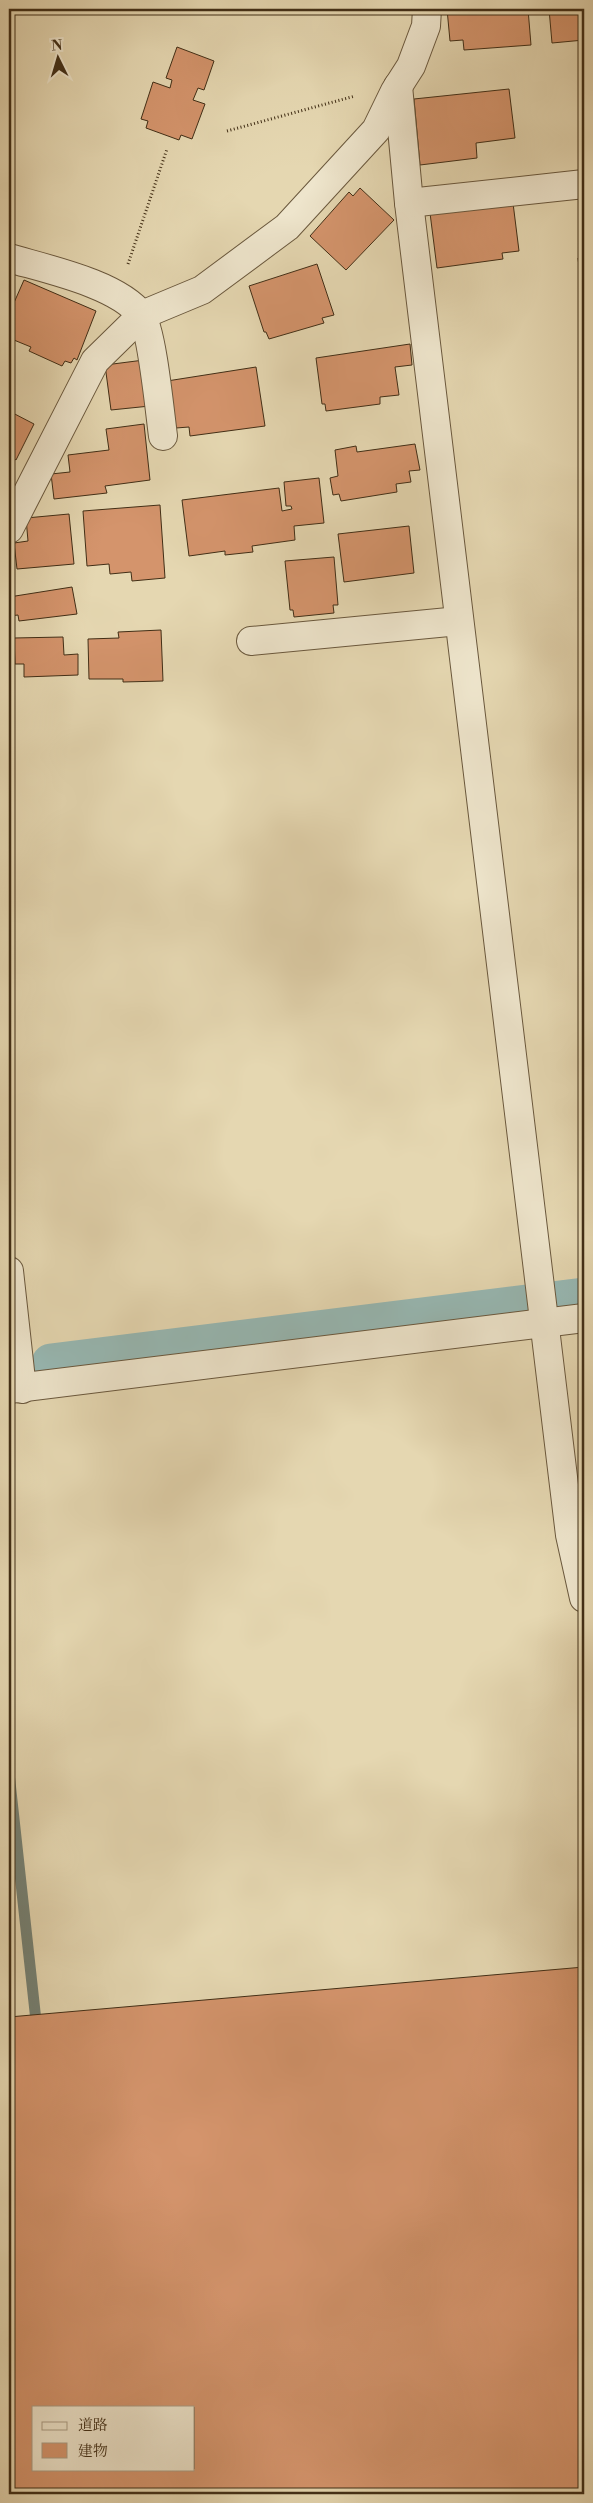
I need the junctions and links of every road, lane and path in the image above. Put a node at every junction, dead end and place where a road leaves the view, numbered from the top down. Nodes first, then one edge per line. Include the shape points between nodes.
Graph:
1 (427, 9) edge
2 (397, 88) junction
3 (228, 131) dead end
4 (167, 149) dead end
5 (584, 184) edge
6 (409, 203) junction
7 (9, 258) edge
8 (117, 295) junction
9 (142, 315) junction
10 (162, 436) dead end
11 (9, 528) edge
12 (459, 622) junction
13 (251, 642) dead end
14 (9, 1271) edge
15 (584, 1318) edge
16 (545, 1323) junction
17 (15, 1389) edge
18 (584, 1598) edge

1 - 2 street via 426,26 418,48
2 - 3 path via 363,94
2 - 6 street
2 - 9 street via 376,130 287,227 202,290
4 - 8 path
5 - 6 street
6 - 12 street
7 - 8 street via 111,290
8 - 9 street
9 - 10 street via 150,344
9 - 11 street via 95,361
12 - 13 street
12 - 16 street
14 - 17 street
15 - 16 street
16 - 17 street
16 - 18 street via 570,1535

